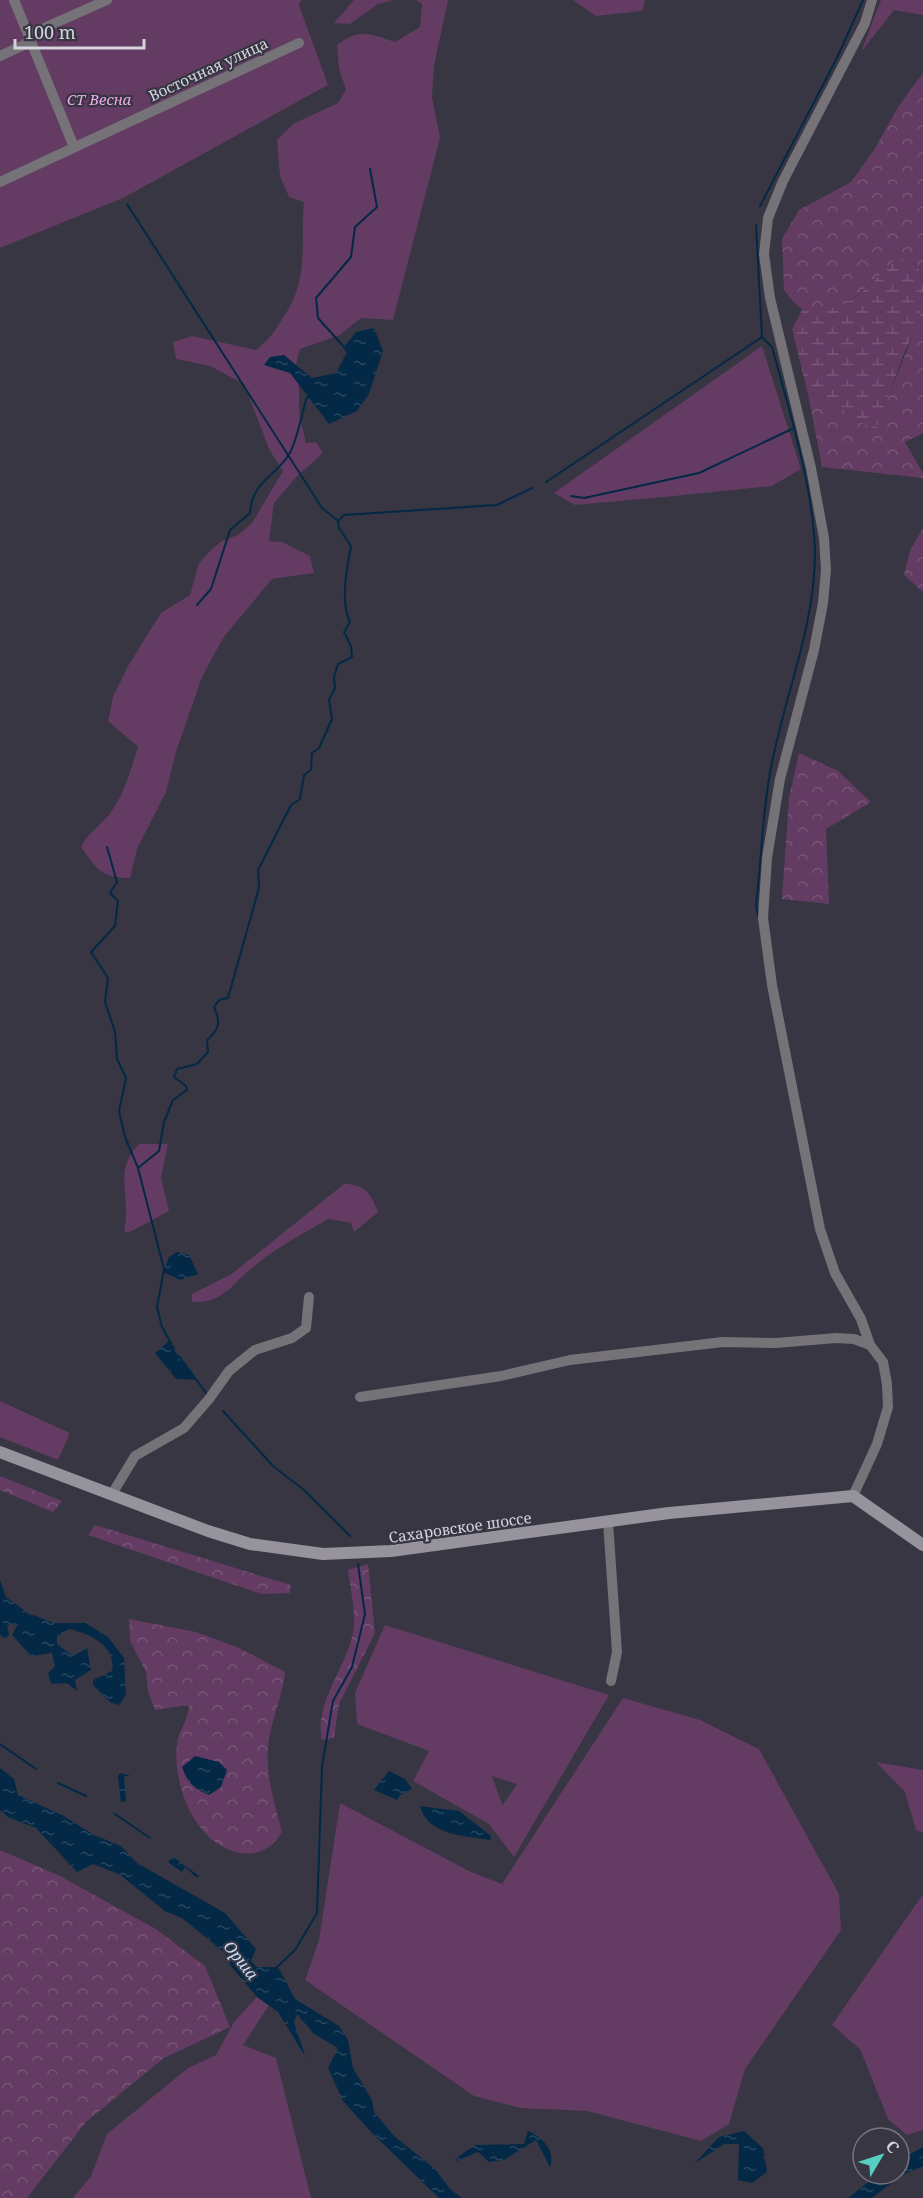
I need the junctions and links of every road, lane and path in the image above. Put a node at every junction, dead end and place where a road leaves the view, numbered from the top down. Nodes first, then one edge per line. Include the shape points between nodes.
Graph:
1 (14, 0) edge
2 (107, 0) edge
3 (872, 0) edge
4 (29, 39) junction
5 (299, 43) dead end
6 (0, 56) edge
7 (74, 147) junction
8 (0, 182) edge
9 (309, 1297) dead end
10 (870, 1345) junction
11 (360, 1397) dead end
12 (0, 1452) edge
13 (112, 1494) junction
14 (853, 1496) junction
15 (608, 1522) junction
16 (923, 1545) edge
17 (611, 1681) dead end

1 - 4 street
2 - 4 street via 35,32
3 - 10 street via 865,23 783,181 768,218 765,269 811,468 826,570 814,650 780,779 767,858 763,918 772,985 820,1229 834,1273 861,1319
4 - 6 street
4 - 7 street
5 - 7 street, Восточная улица
7 - 8 street, Восточная улица
9 - 13 street via 306,1328 292,1338 255,1350 229,1371 184,1428 135,1456
10 - 11 street via 836,1338 723,1342 570,1360 501,1376
10 - 14 street via 883,1362 888,1407 877,1444
12 - 13 main road, Сахаровское шоссе
13 - 15 main road, Сахаровское шоссе via 236,1540 279,1550 323,1554 391,1551
14 - 15 main road, Сахаровское шоссе
14 - 16 main road
15 - 17 street via 617,1652

